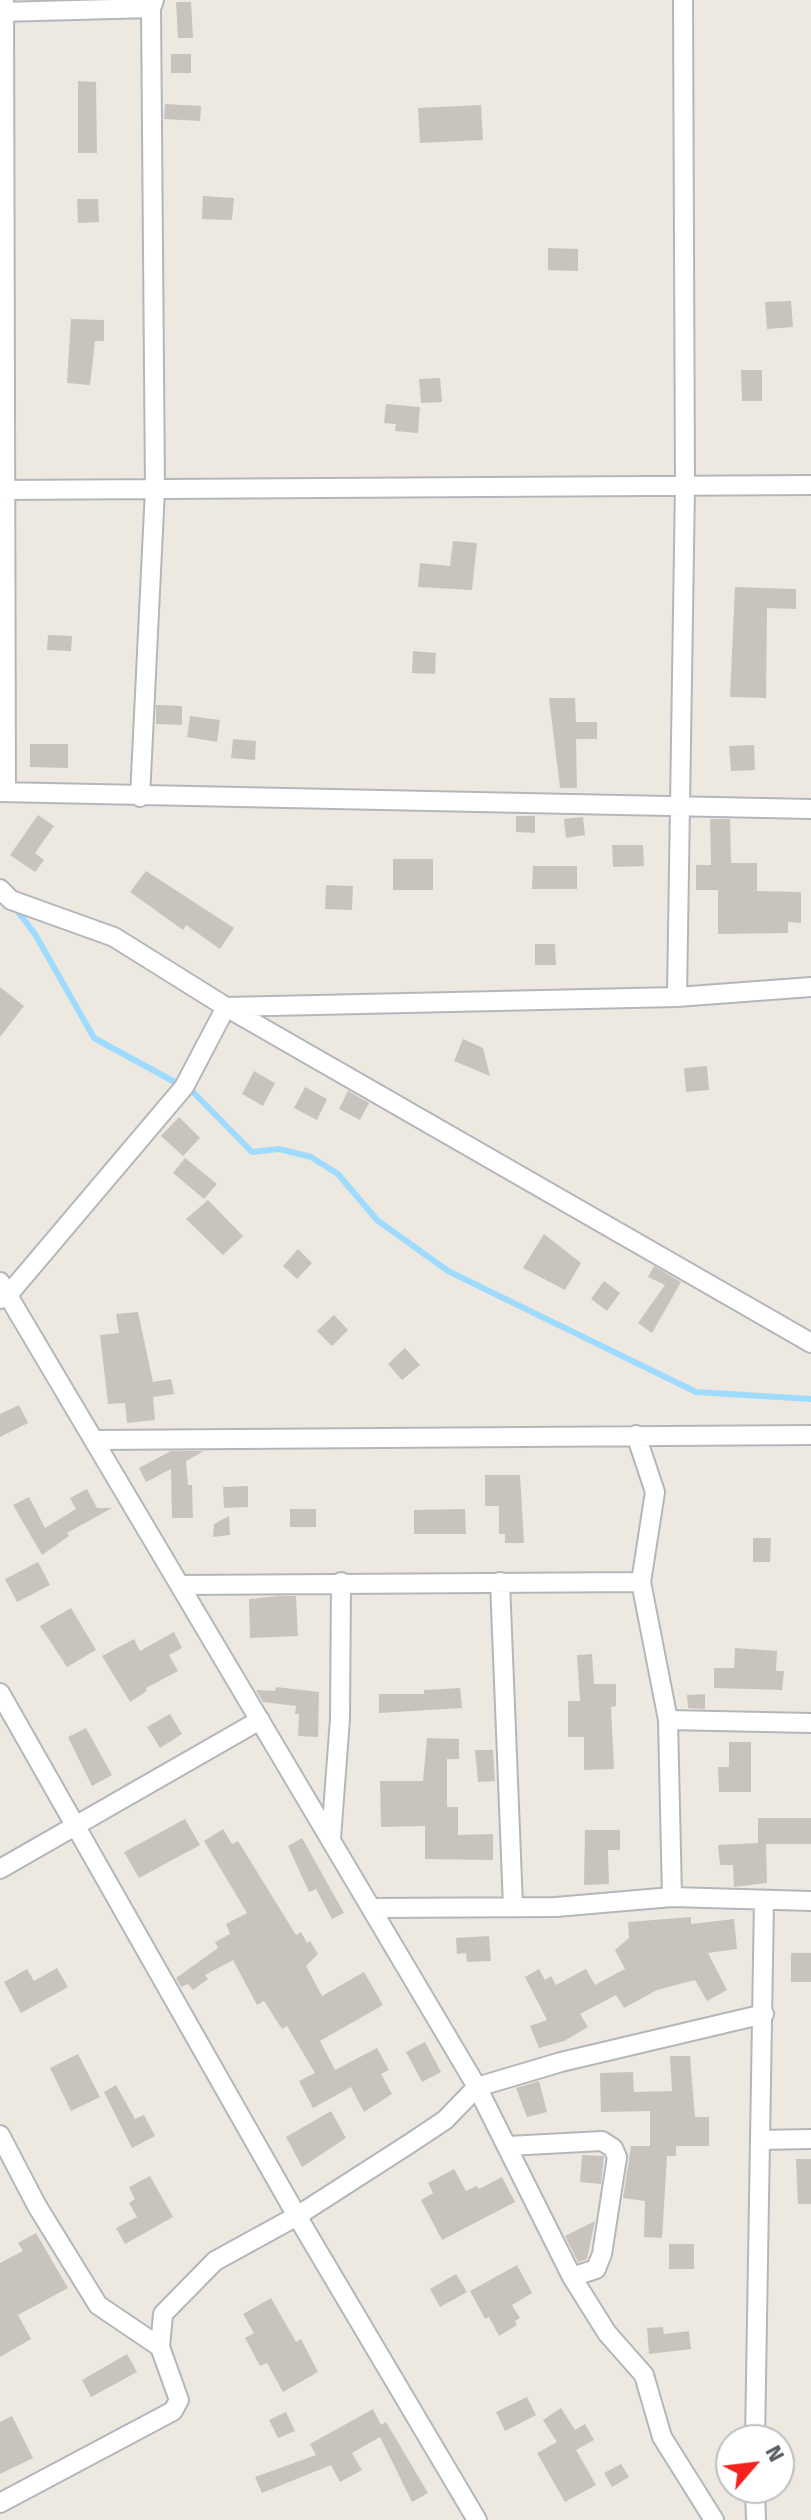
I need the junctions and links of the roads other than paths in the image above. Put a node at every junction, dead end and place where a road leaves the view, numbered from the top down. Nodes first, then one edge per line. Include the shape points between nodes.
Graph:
1 (683, 0) edge
2 (152, 4) edge
3 (3, 8) edge
4 (685, 485) junction
5 (811, 485) edge
6 (155, 489) junction
7 (3, 490) edge
8 (3, 792) edge
9 (140, 797) junction
10 (680, 806) junction
11 (811, 809) edge
12 (0, 889) edge
13 (811, 987) edge
14 (677, 997) junction
15 (226, 1007) junction
16 (3, 1292) edge
17 (811, 1343) edge
18 (636, 1435) junction
19 (811, 1435) edge
20 (94, 1440) junction
21 (341, 1582) junction
22 (500, 1582) junction
23 (641, 1582) junction
24 (180, 1585) junction
25 (0, 1693) edge
26 (260, 1720) junction
27 (668, 1720) junction
28 (811, 1723) edge
29 (76, 1824) junction
30 (331, 1839) junction
31 (0, 1869) edge
32 (672, 1897) junction
33 (764, 1900) junction
34 (811, 1901) edge
35 (513, 1906) junction
36 (372, 1908) junction
37 (764, 2014) junction
38 (477, 2087) junction
39 (0, 2135) edge
40 (811, 2139) edge
41 (760, 2140) junction
42 (508, 2146) junction
43 (297, 2216) junction
44 (572, 2277) junction
45 (160, 2347) junction
46 (755, 2424) edge
47 (0, 2503) edge
48 (477, 2520) edge
49 (714, 2520) edge

1 - 4 street
2 - 3 street
2 - 6 street
3 - 7 street
4 - 5 street
4 - 6 street
4 - 10 street
6 - 7 street
6 - 9 street
7 - 8 street
8 - 9 street
9 - 10 street
10 - 11 street
10 - 14 street
12 - 15 street via 11,900 114,937
13 - 14 street
14 - 15 street
15 - 16 street via 184,1087
15 - 17 street
16 - 20 street
18 - 19 street
18 - 20 street
18 - 23 street via 655,1492
20 - 24 street
21 - 22 street
21 - 24 street
21 - 30 street via 340,1719
22 - 23 street
22 - 35 street
23 - 27 street
24 - 26 street
25 - 29 street
26 - 29 street
26 - 30 street
27 - 28 street
27 - 32 street
29 - 31 street
29 - 43 street
30 - 36 street
32 - 33 street
32 - 35 street
33 - 34 street
33 - 37 street
35 - 36 street
36 - 38 street
37 - 38 street
37 - 41 street
38 - 42 street
38 - 43 street via 445,2120
39 - 45 street via 98,2305
40 - 41 street
41 - 46 street
42 - 44 street
42 - 44 street via 602,2141 613,2148 617,2157 602,2254 596,2269
43 - 45 street via 215,2261 163,2314
43 - 48 street
44 - 49 street via 607,2333 644,2375 662,2437
45 - 47 street via 179,2400 173,2411

